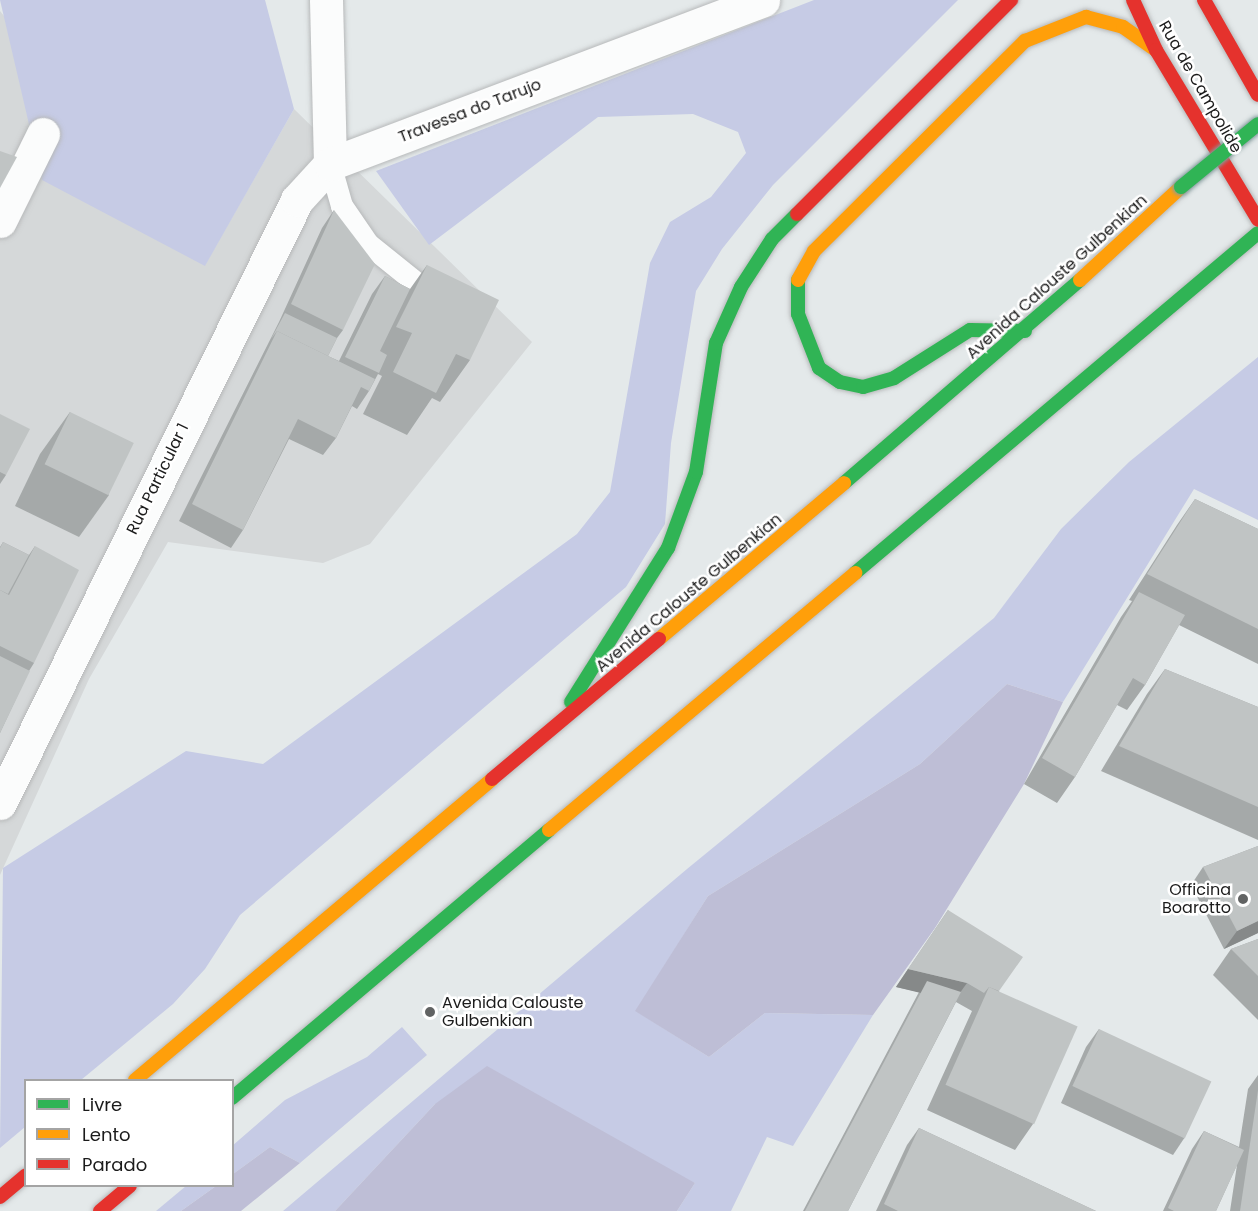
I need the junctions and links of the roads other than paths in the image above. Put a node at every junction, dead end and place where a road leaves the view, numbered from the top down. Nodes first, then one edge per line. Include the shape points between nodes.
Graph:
1 (326, 0) edge
2 (763, 0) edge
3 (1011, 0) edge
4 (1133, 0) edge
5 (1204, 0) edge
6 (1156, 50) junction
7 (1258, 96) edge
8 (1258, 124) edge
9 (43, 134) dead end
10 (330, 164) junction
11 (1258, 220) edge
12 (0, 221) edge
13 (1258, 233) edge
14 (455, 313) edge
15 (1025, 331) junction
16 (558, 725) junction
17 (0, 803) edge
18 (136, 1079) edge
19 (234, 1096) edge
20 (24, 1177) edge
21 (128, 1187) edge
22 (0, 1197) edge
23 (100, 1211) edge

1 - 10 street
2 - 10 street, Travessa do Tarujo
3 - 16 main road via 772,239 741,287 716,343 696,472 668,548
4 - 6 main road, Rua de Campolide
5 - 7 main road
6 - 11 main road, Rua de Campolide
6 - 15 main road via 1123,27 1086,17 1025,41 814,251 798,281 798,314 819,368 840,382 863,387 894,378 970,330
8 - 15 main road, Avenida Calouste Gulbenkian, bridge via 1181,187
9 - 12 street
10 - 14 lane via 342,206 368,244
10 - 17 street, Rua Particular 1 via 297,200
13 - 19 main road
15 - 16 main road, Avenida Calouste Gulbenkian
16 - 18 main road, Avenida Calouste Gulbenkian
20 - 22 main road
21 - 23 main road

